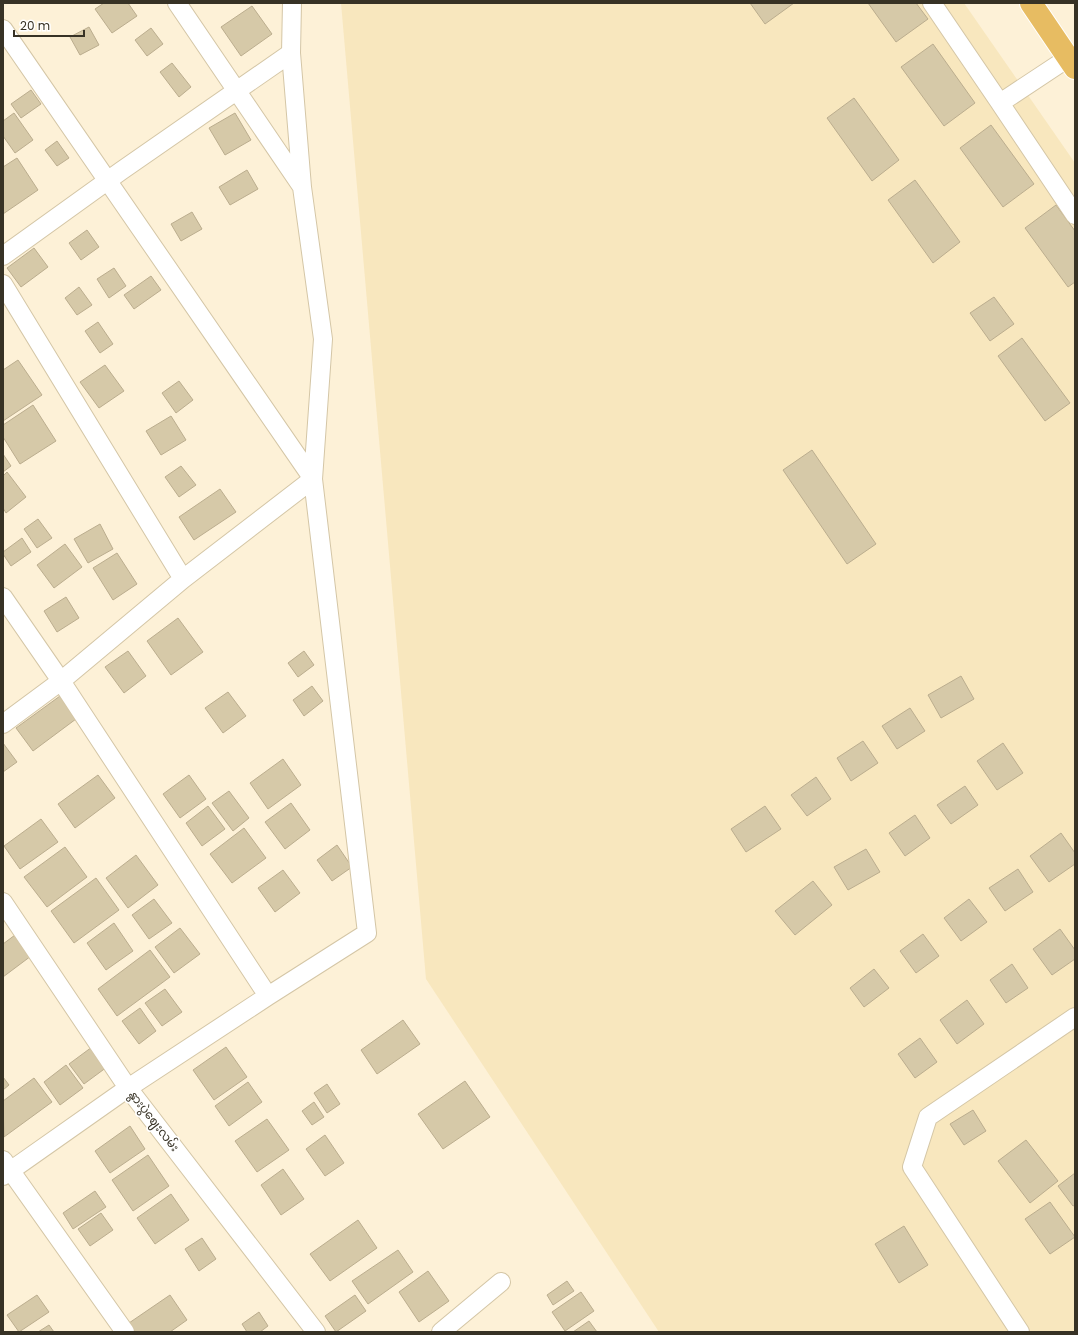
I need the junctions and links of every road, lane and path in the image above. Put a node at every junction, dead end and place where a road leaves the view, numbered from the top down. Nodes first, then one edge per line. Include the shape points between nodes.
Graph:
1 (177, 3) edge
2 (292, 3) edge
3 (932, 3) edge
4 (1031, 3) edge
5 (3, 29) edge
6 (291, 53) junction
7 (1072, 63) edge
8 (237, 91) junction
9 (1000, 103) junction
10 (108, 181) junction
11 (302, 187) junction
12 (1075, 215) edge
13 (3, 256) edge
14 (3, 284) edge
15 (312, 479) junction
16 (183, 580) junction
17 (3, 597) edge
18 (61, 681) junction
19 (3, 724) edge
20 (3, 902) edge
21 (268, 996) junction
22 (1075, 1017) edge
23 (128, 1088) junction
24 (5, 1169) edge
25 (501, 1282) dead end
26 (125, 1332) edge
27 (316, 1332) edge
28 (440, 1332) edge
29 (1020, 1332) edge

1 - 8 street
2 - 6 street
3 - 9 street
4 - 7 highway
5 - 10 street
6 - 8 street
6 - 11 street
7 - 9 street
8 - 10 street
8 - 11 street
9 - 12 street
10 - 13 street
10 - 15 street
11 - 15 street via 323,339
14 - 16 street
15 - 16 street
15 - 21 street via 367,933
16 - 18 street
17 - 18 street
18 - 19 street
18 - 21 street
20 - 23 street, နွားပွဲဈေးလမ်း
21 - 23 street
22 - 29 street via 928,1117 912,1167
23 - 24 street
23 - 27 street, နွားပွဲဈေးလမ်း
24 - 26 street
25 - 28 street

